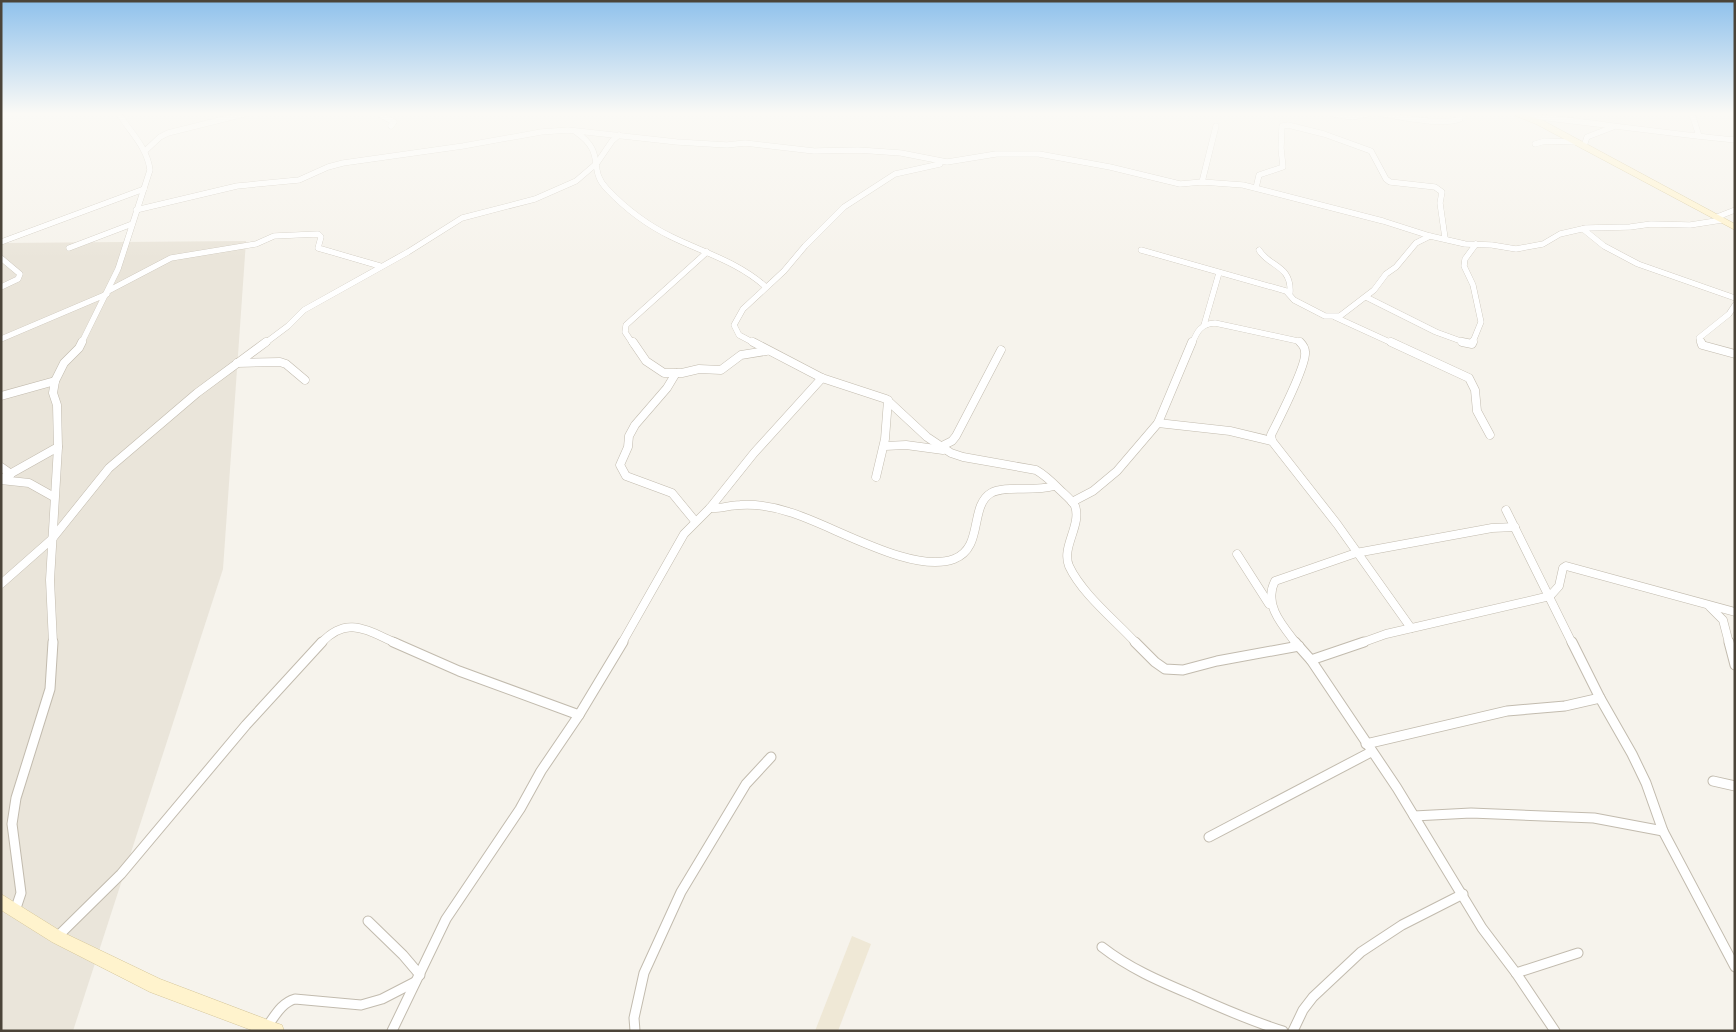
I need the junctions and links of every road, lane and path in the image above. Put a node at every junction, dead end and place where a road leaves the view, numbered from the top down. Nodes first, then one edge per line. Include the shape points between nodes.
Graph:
1 (149, 162) edge
2 (349, 162) edge
3 (947, 162) edge
4 (1081, 162) edge
5 (1207, 162) edge
6 (1282, 162) edge
7 (1378, 162) edge
8 (1614, 162) edge
9 (597, 163) joint
10 (1202, 182) junction
11 (1256, 188) junction
12 (144, 189) junction
13 (136, 210) junction
14 (1735, 210) edge
15 (1719, 219) junction
16 (132, 224) junction
17 (1735, 228) edge
18 (1584, 229) junction
19 (1430, 236) junction
20 (1444, 238) junction
21 (1, 242) edge
22 (1476, 244) junction
23 (69, 248) dead end
24 (1141, 250) dead end
25 (1259, 250) dead end
26 (707, 252) junction
27 (1, 258) edge
28 (380, 266) junction
29 (1219, 273) junction
30 (1, 287) edge
31 (766, 287) junction
32 (108, 292) junction
33 (1290, 294) junction
34 (1366, 297) junction
35 (1735, 298) edge
36 (1735, 305) edge
37 (1335, 317) junction
38 (1204, 325) junction
39 (1, 339) edge
40 (766, 350) junction
41 (1002, 350) dead end
42 (1735, 354) edge
43 (237, 363) junction
44 (676, 373) junction
45 (822, 378) junction
46 (306, 380) dead end
47 (55, 381) junction
48 (1, 396) edge
49 (888, 400) junction
50 (1158, 423) junction
51 (1490, 435) dead end
52 (1272, 441) junction
53 (885, 446) junction
54 (58, 447) junction
55 (942, 448) junction
56 (1, 467) edge
57 (11, 474) junction
58 (876, 477) dead end
59 (1, 480) edge
60 (1054, 486) junction
61 (54, 497) junction
62 (1072, 502) junction
63 (710, 508) junction
64 (1506, 510) dead end
65 (696, 521) junction
66 (1515, 527) junction
67 (52, 539) junction
68 (1356, 553) junction
69 (1237, 554) dead end
70 (1, 584) edge
71 (1550, 596) junction
72 (1708, 605) junction
73 (1270, 606) junction
74 (1735, 612) edge
75 (1411, 628) junction
76 (1299, 646) junction
77 (1312, 660) junction
78 (1735, 665) edge
79 (1600, 698) junction
80 (579, 715) junction
81 (1369, 748) junction
82 (771, 757) dead end
83 (1713, 781) dead end
84 (1735, 786) edge
85 (1414, 816) junction
86 (1663, 831) junction
87 (1209, 836) dead end
88 (1463, 894) junction
89 (1, 901) edge
90 (15, 911) junction
91 (368, 921) dead end
92 (57, 937) junction
93 (1102, 947) dead end
94 (1578, 953) dead end
95 (1735, 967) edge
96 (1516, 973) junction
97 (418, 978) junction
98 (271, 1029) edge
99 (392, 1031) edge
100 (635, 1031) edge
101 (1283, 1031) edge
102 (1293, 1031) edge
103 (1555, 1031) edge

1 - 12 street
2 - 13 street via 328,167 299,180 237,186
3 - 31 street via 895,174 844,207
4 - 10 street via 1169,182
5 - 10 street
6 - 11 street via 1283,167 1258,175
7 - 20 street via 1390,182 1441,190
8 - 15 main road
9 - 26 street via 604,185 622,201 670,236
9 - 28 street via 576,181 538,198 462,218
10 - 11 street
11 - 19 street
12 - 13 street
12 - 21 street
13 - 16 street
14 - 15 street
15 - 17 main road
15 - 18 street via 1696,225 1650,224
16 - 23 street
16 - 32 street
18 - 22 street via 1560,234 1525,249
18 - 35 street via 1604,246 1646,267
19 - 20 street
19 - 34 street via 1416,243
20 - 22 street
22 - 34 street via 1464,266 1473,285 1481,322 1472,344 1464,344
24 - 29 street
25 - 33 street via 1281,268 1291,288
26 - 31 street via 737,266
26 - 44 street via 625,328 651,366 664,373
27 - 30 street via 20,274 18,279
28 - 32 street via 318,248 321,237 318,234 280,235 251,245 171,258
28 - 43 street via 313,304
29 - 33 street
29 - 38 street
31 - 40 street via 743,309 734,325 739,335
32 - 39 street
32 - 47 street via 79,348 64,363
33 - 37 street via 1294,300 1317,312
34 - 37 street
36 - 42 street via 1729,314 1699,338 1702,345
37 - 51 street via 1469,378 1476,388 1477,410
38 - 50 street via 1197,331
38 - 52 street via 1215,322 1244,327 1303,345 1306,354 1289,401 1271,435
40 - 44 street via 741,355 721,370
40 - 45 street
41 - 55 street via 956,436
43 - 46 street via 280,362
43 - 67 street via 109,468
44 - 65 street via 634,425 620,465 626,476 672,493
45 - 49 street
45 - 63 street via 740,469
47 - 48 street
47 - 54 street via 53,393 57,404
49 - 53 street via 889,424
49 - 55 street
50 - 52 street via 1212,428
50 - 62 street via 1117,471 1093,491
52 - 68 street
53 - 55 street via 901,444 914,448
53 - 58 street
54 - 57 street
54 - 61 street
55 - 60 street via 963,457 1036,470
56 - 57 street
57 - 59 street
59 - 61 street via 32,482
60 - 62 street
60 - 63 street via 1029,490 1002,489 990,493 978,509 980,522 965,552 952,561 942,562 924,561 883,550 790,512 742,505
61 - 67 street
62 - 76 street via 1076,519 1067,555 1072,572 1160,666 1184,670
63 - 65 street
64 - 66 street
65 - 80 street via 684,534
66 - 68 street via 1492,528
66 - 71 street
67 - 70 street
67 - 90 street via 52,671 44,712 13,813 21,893
68 - 73 street via 1275,581 1269,590
68 - 75 street
69 - 73 street
71 - 72 street via 1560,586 1563,568 1571,566
71 - 75 street
71 - 79 street
72 - 74 street
72 - 78 street via 1724,620
73 - 76 street
75 - 77 street
76 - 77 street
77 - 81 street
79 - 81 street via 1565,706 1507,711 1421,730
79 - 86 street via 1646,784
80 - 92 street via 459,672 358,626 331,632 246,725 120,874
80 - 97 street via 446,919
81 - 85 street
81 - 87 street
82 - 100 street via 746,784 677,899 644,973 634,1018
83 - 84 street
85 - 86 street via 1471,813 1594,818
85 - 88 street
86 - 95 street
88 - 96 street via 1482,928
88 - 102 street via 1402,925 1361,952 1313,997
89 - 90 main road
90 - 92 main road
91 - 97 street via 403,955
92 - 98 main road via 156,986
93 - 101 street via 1121,963 1148,976 1248,1020
94 - 96 street
96 - 103 street
97 - 98 street via 384,999 361,1005 294,999 282,1007
97 - 99 street

